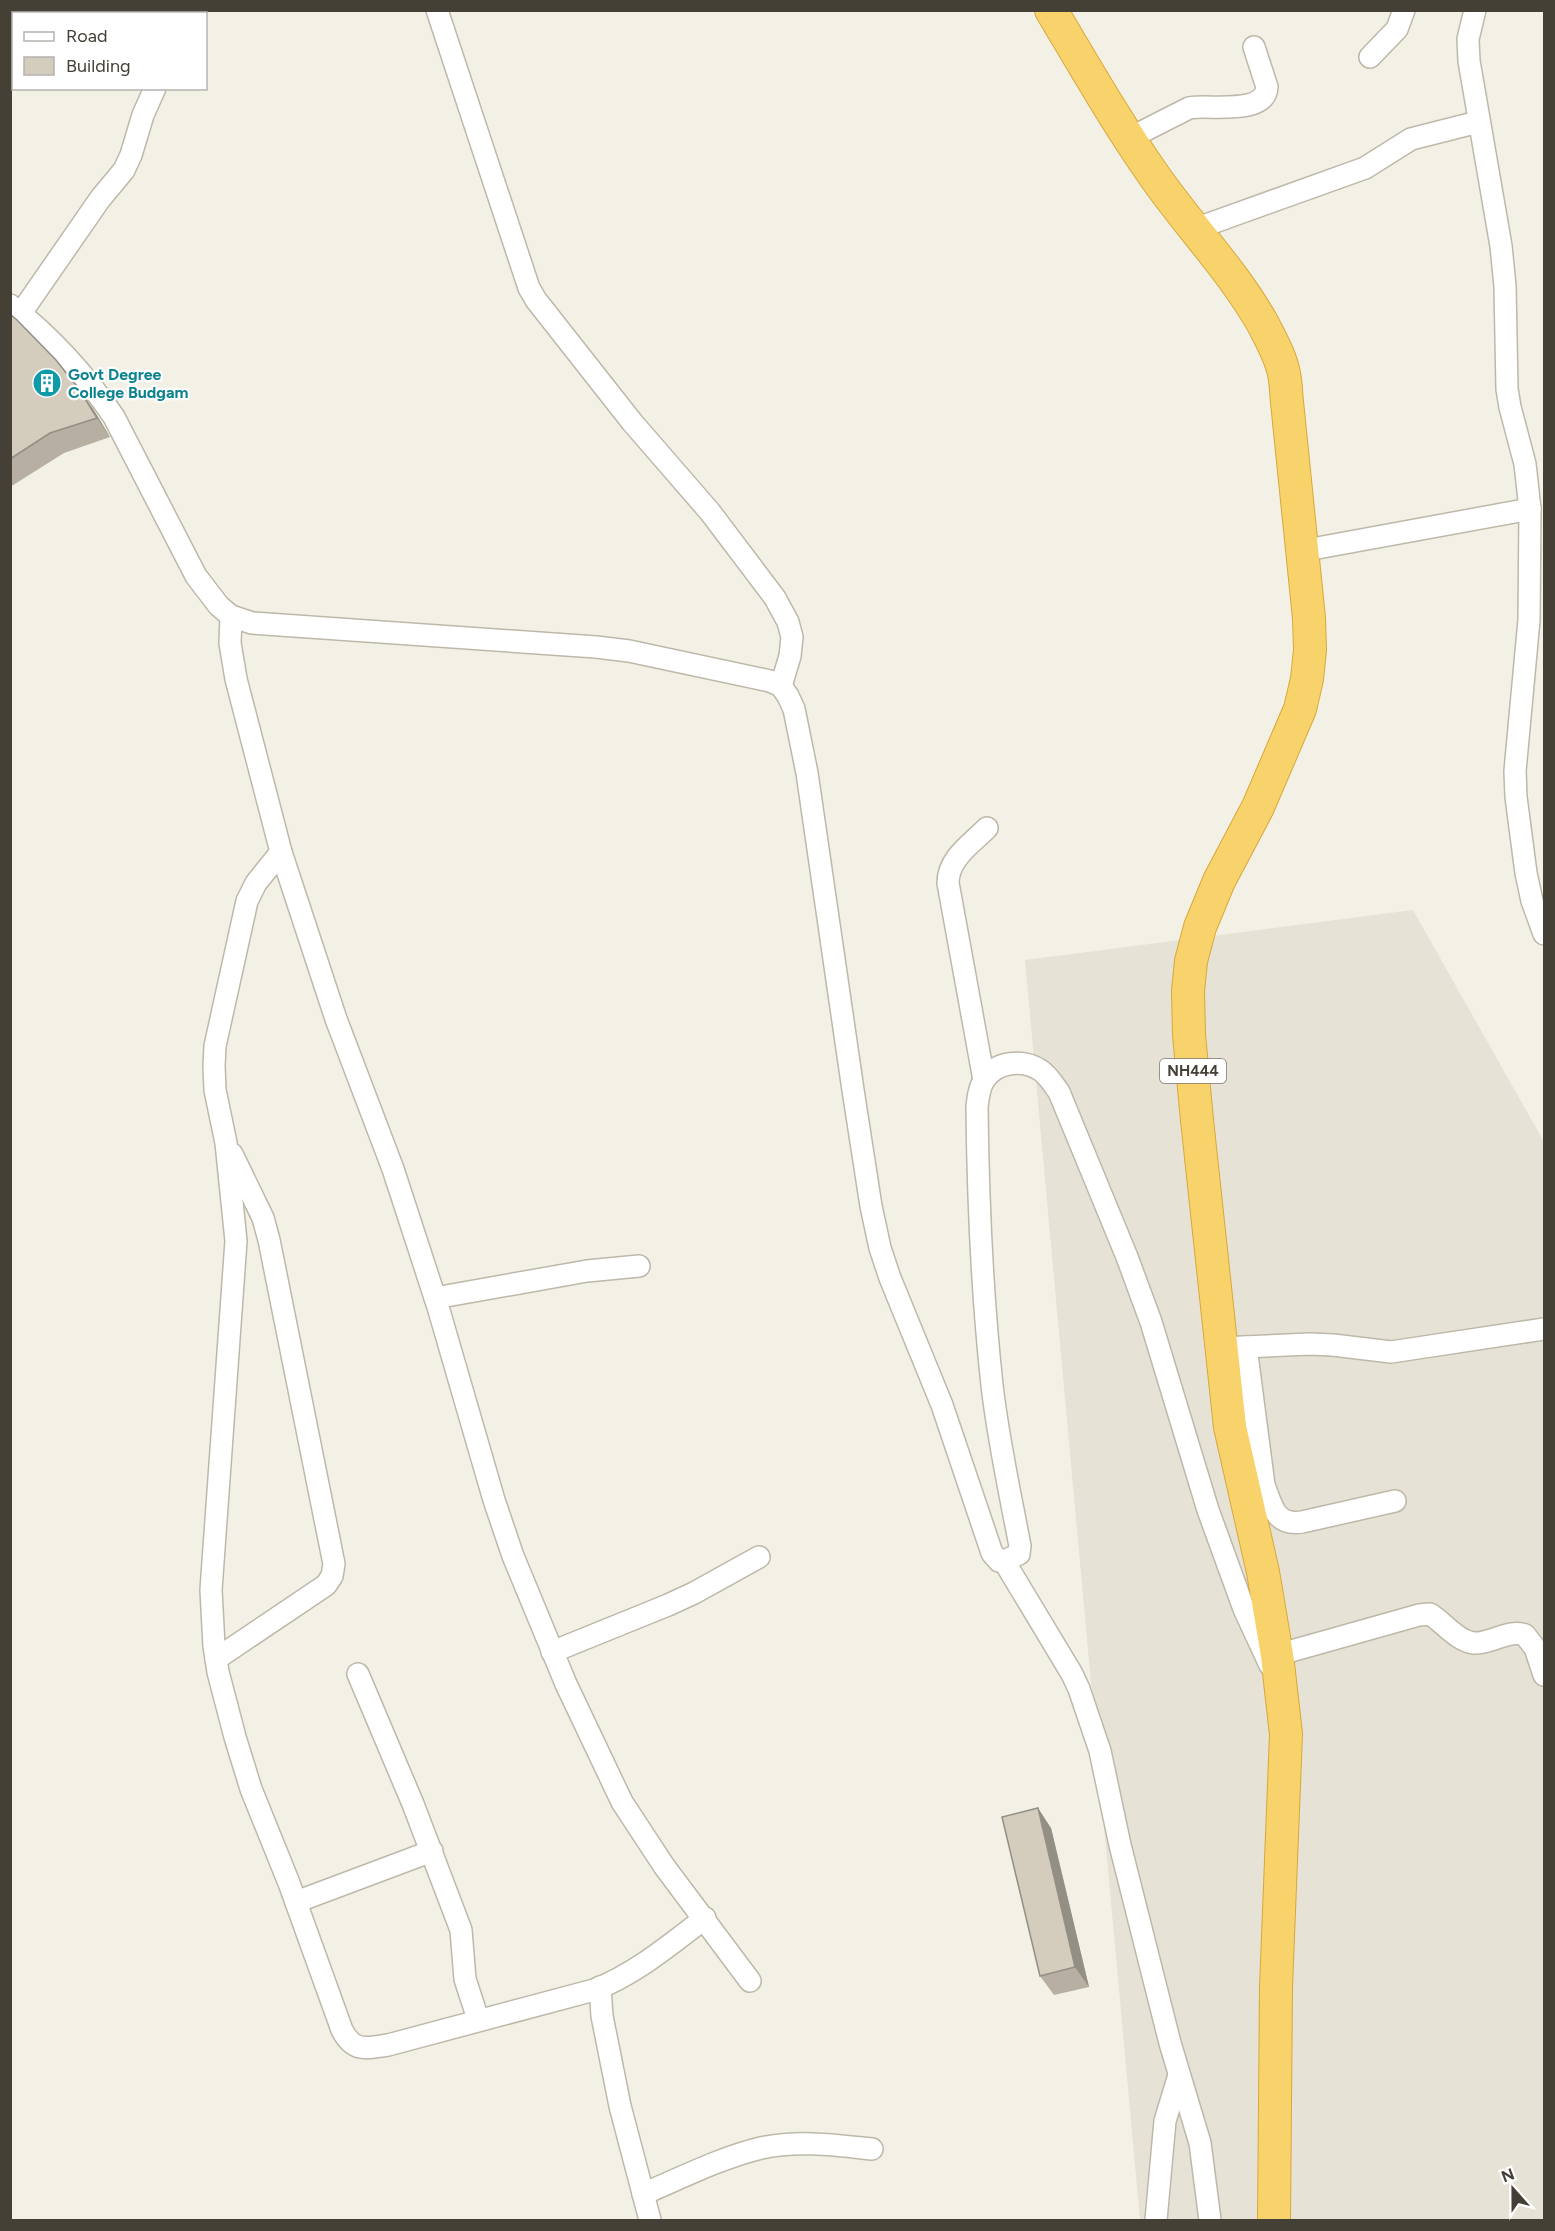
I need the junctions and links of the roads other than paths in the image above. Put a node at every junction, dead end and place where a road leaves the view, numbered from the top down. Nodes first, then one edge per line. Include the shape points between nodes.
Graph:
1 (437, 10) edge
2 (1051, 10) edge
3 (1404, 10) edge
4 (1475, 10) edge
5 (1254, 47) dead end
6 (1370, 57) dead end
7 (154, 90) edge
8 (1478, 122) junction
9 (1128, 140) junction
10 (1196, 229) junction
11 (16, 309) edge
12 (1530, 508) junction
13 (1301, 551) junction
14 (231, 616) junction
15 (781, 687) junction
16 (987, 828) dead end
17 (281, 852) junction
18 (1545, 934) edge
19 (984, 1080) junction
20 (226, 1143) junction
21 (639, 1266) dead end
22 (435, 1298) junction
23 (1545, 1329) edge
24 (1233, 1347) junction
25 (1395, 1501) dead end
26 (759, 1557) dead end
27 (1004, 1561) junction
28 (552, 1652) junction
29 (1277, 1655) junction
30 (216, 1659) junction
31 (358, 1674) dead end
32 (1545, 1675) edge
33 (1281, 1690) junction
34 (432, 1851) junction
35 (296, 1902) junction
36 (705, 1918) junction
37 (750, 1981) dead end
38 (600, 1987) junction
39 (478, 2019) junction
40 (1179, 2075) junction
41 (872, 2149) dead end
42 (643, 2194) junction
43 (650, 2220) edge
44 (1156, 2220) edge
45 (1210, 2220) edge
46 (1274, 2220) edge

1 - 15 street via 529,288 775,598 792,637
2 - 9 highway, NH444
3 - 6 street via 1397,29
4 - 8 street via 1467,46
5 - 9 street via 1267,87 1262,99 1243,106 1189,108
7 - 11 street via 124,170
8 - 10 street via 1411,139 1365,168
8 - 12 street via 1501,246 1507,389 1525,464
9 - 10 highway, NH444
10 - 13 highway, NH444 via 1255,309 1284,373
11 - 14 street via 45,333 100,396 196,576
12 - 13 street
12 - 18 street via 1529,620 1515,771 1526,873
13 - 24 highway, NH444 via 1310,650 1300,709 1200,927 1188,991 1190,1035
14 - 15 street via 252,623 628,651 770,681
14 - 17 street via 230,643 236,679
15 - 27 street via 794,709 807,772 880,1248 942,1404 992,1553
16 - 19 street via 953,862 948,873
17 - 20 street via 246,901 215,1046 215,1090
17 - 22 street
19 - 27 street via 977,1107 978,1164 992,1384 1020,1546 1019,1554
19 - 33 street via 994,1070 1018,1062 1042,1071 1059,1092 1151,1323 1224,1556
20 - 30 street via 236,1241 211,1590
20 - 30 street via 263,1218 269,1240 334,1564 326,1585
21 - 22 street via 587,1271
22 - 28 street via 494,1500
23 - 24 street via 1391,1352 1322,1344
24 - 25 street via 1264,1485 1281,1520 1302,1522
24 - 29 highway, NH444 via 1230,1427 1263,1572
26 - 28 street via 685,1598
27 - 40 street via 1079,1689 1100,1751
28 - 36 street via 622,1802 664,1866
29 - 32 street via 1430,1614 1469,1641 1514,1633 1525,1635 1535,1648
29 - 33 highway, NH444
30 - 35 street via 251,1789
31 - 34 street
33 - 46 highway, NH444 via 1286,1734 1276,1987
34 - 35 street
34 - 39 street via 461,1930 465,1979
35 - 39 street via 342,2030 355,2046 364,2049 388,2044
36 - 37 street
36 - 38 street via 656,1956
38 - 39 street
38 - 42 street via 604,2032
40 - 44 street via 1165,2121
40 - 45 street via 1200,2143
41 - 42 street via 821,2144 761,2148
42 - 43 street

